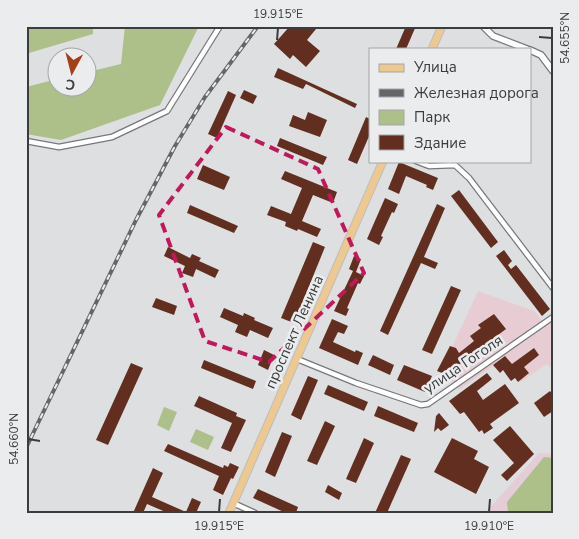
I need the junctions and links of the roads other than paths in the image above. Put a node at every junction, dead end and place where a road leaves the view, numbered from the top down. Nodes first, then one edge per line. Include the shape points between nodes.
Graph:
1 (220, 26) edge
2 (442, 26) edge
3 (483, 26) edge
4 (432, 48) edge
5 (526, 48) edge
6 (532, 50) edge
7 (553, 71) edge
8 (26, 141) edge
9 (383, 162) edge
10 (419, 162) edge
11 (553, 288) edge
12 (553, 317) edge
13 (297, 360) junction
14 (233, 503) junction
15 (229, 513) edge
16 (255, 513) edge

1 - 8 street via 167,111 112,137 59,147
2 - 4 main road
3 - 5 street via 493,36
6 - 7 street via 541,55
9 - 13 main road, проспект Ленина
10 - 11 street via 429,166 455,165
12 - 13 street, улица Гоголя via 428,404 421,405
13 - 14 main road, проспект Ленина
14 - 15 main road, проспект Ленина
14 - 16 street

